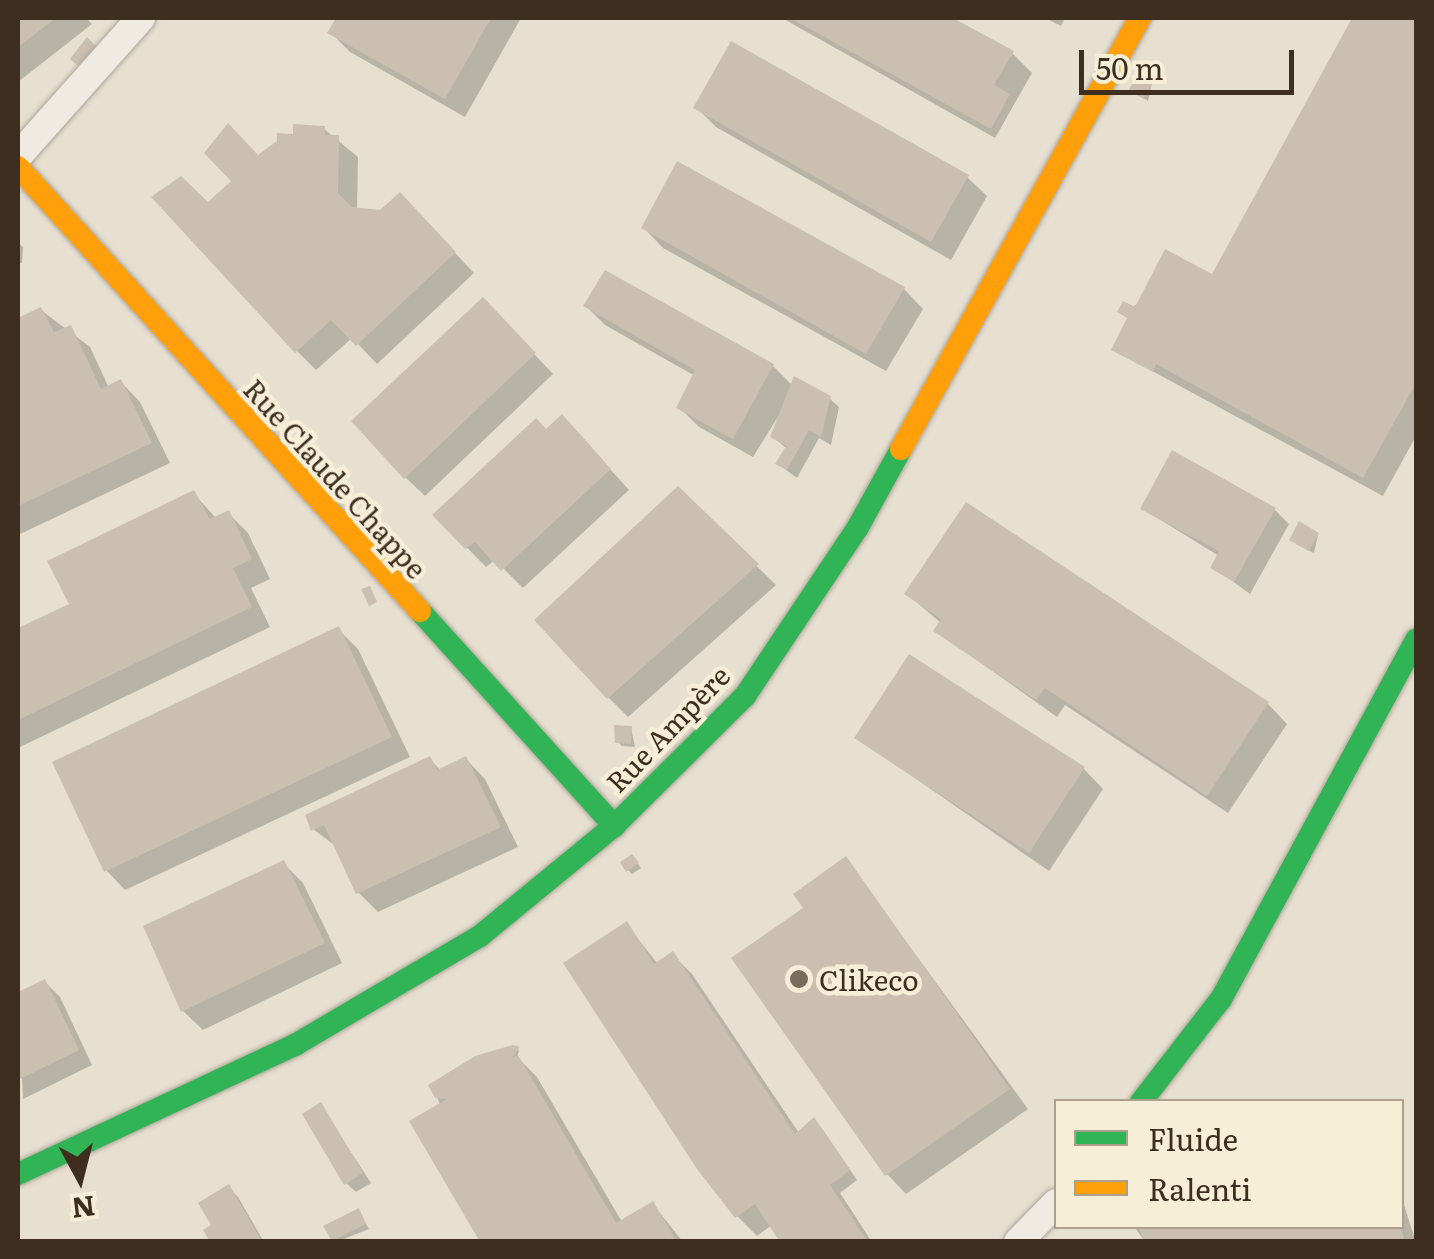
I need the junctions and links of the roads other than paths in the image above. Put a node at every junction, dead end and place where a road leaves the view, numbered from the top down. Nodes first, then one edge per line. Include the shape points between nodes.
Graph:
1 (140, 18) edge
2 (1140, 18) edge
3 (18, 156) edge
4 (18, 167) edge
5 (1416, 640) edge
6 (614, 826) junction
7 (1143, 1099) edge
8 (18, 1174) edge
9 (1054, 1205) edge
10 (1018, 1242) edge

1 - 3 street
2 - 6 street, Rue Ampère via 858,527 745,696
4 - 6 street, Rue Claude Chappe
5 - 7 street via 1222,999
6 - 8 street, Rue Ampère via 480,936 409,982 294,1045
9 - 10 street

